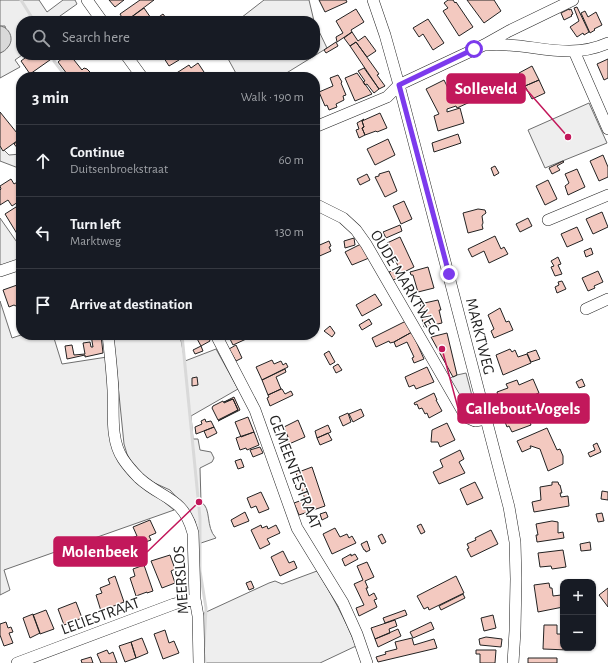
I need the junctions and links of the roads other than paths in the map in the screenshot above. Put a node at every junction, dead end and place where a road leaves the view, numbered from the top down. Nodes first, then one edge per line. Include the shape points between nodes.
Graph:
1 (87, 0) edge
2 (372, 0) edge
3 (573, 0) edge
4 (98, 16) edge
5 (608, 43) edge
6 (484, 45) junction
7 (574, 51) junction
8 (130, 60) edge
9 (138, 72) edge
10 (399, 85) junction
11 (320, 125) edge
12 (608, 129) edge
13 (608, 194) edge
14 (320, 206) edge
15 (548, 220) dead end
16 (16, 266) edge
17 (0, 271) edge
18 (608, 299) edge
19 (586, 309) dead end
20 (108, 340) edge
21 (219, 340) edge
22 (486, 419) junction
23 (195, 599) junction
24 (17, 663) edge
25 (199, 663) edge
26 (367, 663) edge
27 (513, 663) edge

1 - 4 street
2 - 10 street, MARKTWEG
3 - 6 street
5 - 7 street via 598,48
6 - 7 street
6 - 10 street
7 - 12 street
8 - 9 street
10 - 11 street via 387,97
10 - 22 street, MARKTWEG
13 - 15 street
14 - 22 street, OUDE MARKTWEG via 343,218 366,244 466,417 475,421
16 - 17 street
18 - 19 street
20 - 23 street, MEERSLOS via 114,428 118,448 123,459 139,478 174,502 189,521 193,534
21 - 26 street, GEMEENTESTRAAT via 255,410 297,528 343,603
22 - 27 street, MARKTWEG via 509,507 515,542 516,624
23 - 24 street, LELIESTRAAT via 174,604
23 - 25 street, MEERSLOS

